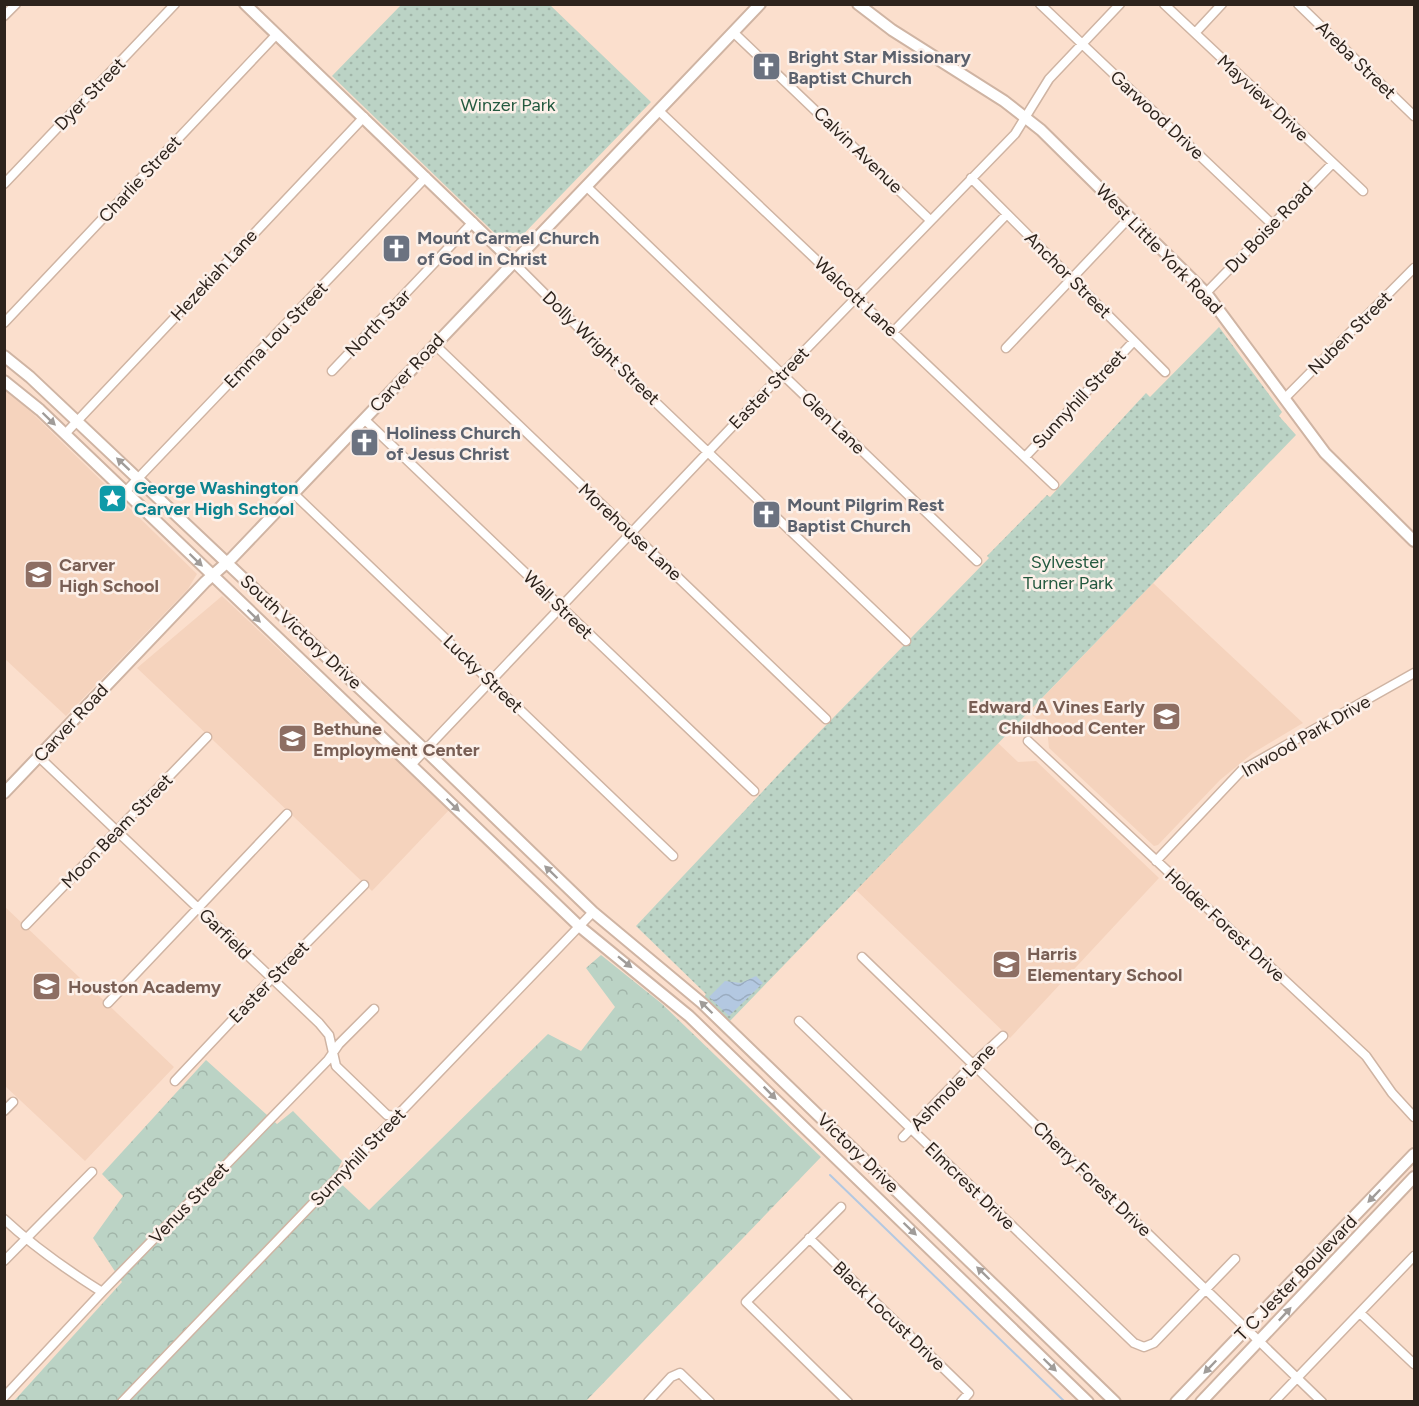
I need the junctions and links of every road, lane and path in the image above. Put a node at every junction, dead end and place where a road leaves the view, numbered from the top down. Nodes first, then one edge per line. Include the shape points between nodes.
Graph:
1 (16, 4) edge
2 (175, 4) edge
3 (245, 4) edge
4 (760, 4) edge
5 (858, 4) edge
6 (1040, 4) edge
7 (1120, 4) edge
8 (1164, 4) edge
9 (1222, 4) edge
10 (1298, 4) edge
11 (4, 16) edge
12 (733, 32) junction
13 (1195, 33) junction
14 (276, 35) junction
15 (1082, 44) junction
16 (658, 110) junction
17 (1414, 116) edge
18 (364, 117) junction
19 (1026, 117) junction
20 (1333, 163) junction
21 (426, 177) junction
22 (970, 178) junction
23 (4, 184) edge
24 (586, 186) junction
25 (1363, 191) dead end
26 (1007, 214) junction
27 (1129, 218) junction
28 (930, 220) junction
29 (473, 222) junction
30 (1273, 225) junction
31 (513, 262) junction
32 (1414, 268) edge
33 (1071, 279) junction
34 (1206, 293) junction
35 (856, 298) junction
36 (4, 323) edge
37 (893, 332) junction
38 (1134, 341) junction
39 (434, 344) junction
40 (1006, 348) dead end
41 (4, 356) edge
42 (332, 371) dead end
43 (1165, 372) dead end
44 (782, 374) junction
45 (4, 381) edge
46 (1285, 398) junction
47 (364, 419) junction
48 (76, 420) junction
49 (65, 434) junction
50 (708, 452) junction
51 (1025, 457) junction
52 (139, 479) junction
53 (1054, 485) dead end
54 (126, 492) junction
55 (293, 493) junction
56 (632, 532) junction
57 (1414, 541) edge
58 (977, 561) dead end
59 (227, 562) junction
60 (212, 575) junction
61 (561, 608) junction
62 (906, 641) dead end
63 (328, 658) junction
64 (314, 673) junction
65 (1414, 673) edge
66 (490, 680) junction
67 (826, 719) dead end
68 (207, 736) dead end
69 (1028, 741) dead end
70 (425, 750) junction
71 (39, 757) junction
72 (411, 765) junction
73 (754, 791) dead end
74 (4, 793) edge
75 (287, 814) dead end
76 (117, 829) junction
77 (673, 856) dead end
78 (1156, 861) junction
79 (364, 885) dead end
80 (199, 909) junction
81 (593, 912) junction
82 (26, 925) dead end
83 (579, 926) junction
84 (862, 957) dead end
85 (272, 978) junction
86 (108, 1003) dead end
87 (374, 1010) dead end
88 (799, 1022) dead end
89 (735, 1035) junction
90 (1003, 1036) dead end
91 (723, 1048) junction
92 (333, 1053) junction
93 (974, 1063) junction
94 (175, 1081) dead end
95 (13, 1102) dead end
96 (4, 1111) edge
97 (397, 1116) junction
98 (1414, 1117) edge
99 (912, 1128) junction
100 (903, 1137) dead end
101 (1414, 1154) edge
102 (874, 1168) junction
103 (92, 1172) dead end
104 (1414, 1177) edge
105 (861, 1181) junction
106 (841, 1207) dead end
107 (4, 1219) edge
108 (1348, 1224) junction
109 (1360, 1235) junction
110 (809, 1238) junction
111 (25, 1239) junction
112 (1414, 1256) edge
113 (1236, 1259) dead end
114 (4, 1261) edge
115 (1206, 1290) junction
116 (102, 1292) junction
117 (1011, 1301) junction
118 (1360, 1313) junction
119 (999, 1315) junction
120 (1246, 1329) junction
121 (1259, 1341) junction
122 (1414, 1364) edge
123 (1297, 1377) junction
124 (4, 1397) edge
125 (122, 1401) edge
126 (648, 1401) edge
127 (710, 1401) edge
128 (848, 1401) edge
129 (961, 1401) edge
130 (1088, 1401) edge
131 (1115, 1401) edge
132 (1176, 1401) edge
133 (1202, 1401) edge
134 (1274, 1401) edge
135 (1322, 1401) edge

1 - 11 street
2 - 23 street, Dyer Street
3 - 14 main road, Dolly Wright Street
4 - 12 main road, Carver Road
5 - 19 main road, West Little York Road
6 - 15 street, Garwood Drive
7 - 15 street, Easter Street
8 - 13 street, Mayview Drive
9 - 13 street
10 - 17 street, Areba Street
12 - 16 main road, Carver Road
12 - 28 street, Calvin Avenue
13 - 20 street, Mayview Drive
14 - 18 main road, Dolly Wright Street
14 - 36 street, Charlie Street
15 - 19 street, Easter Street via 1050,79
15 - 30 street, Garwood Drive
16 - 24 main road, Carver Road
16 - 35 street, Walcott Lane
18 - 21 main road, Dolly Wright Street
18 - 48 street, Hezekiah Lane
19 - 22 street, Easter Street via 1015,134
19 - 27 main road, West Little York Road
20 - 25 street, Mayview Drive
20 - 30 street, Du Boise Road
21 - 29 main road, Dolly Wright Street
21 - 52 street, Emma Lou Street
22 - 26 street, Anchor Street
22 - 28 street, Easter Street
24 - 31 main road, Carver Road
24 - 44 street, Glen Lane
26 - 33 street, Anchor Street
26 - 37 street
27 - 33 street
27 - 34 main road, West Little York Road
28 - 35 street, Easter Street
29 - 31 main road, Dolly Wright Street
29 - 42 street, North Star
30 - 34 street, Du Boise Road
31 - 39 main road, Carver Road
31 - 50 street, Dolly Wright Street
32 - 46 street, Nuben Street
33 - 38 street, Anchor Street
33 - 40 street
34 - 46 main road, West Little York Road
35 - 37 street, Walcott Lane
35 - 44 street, Easter Street
37 - 51 street, Walcott Lane
38 - 43 street, Anchor Street
38 - 51 street, Sunnyhill Street
39 - 47 main road, Carver Road
39 - 56 street, Morehouse Lane
41 - 48 main road, South Victory Drive
44 - 50 street, Easter Street
44 - 58 street, Glen Lane
45 -> 49 main road, South Victory Drive
46 - 57 main road, West Little York Road via 1326,453
47 - 55 main road, Carver Road
47 - 61 street, Wall Street
48 - 49 street, Hezekiah Lane
52 -> 48 main road, South Victory Drive
49 - 54 main road, South Victory Drive
50 - 56 street, Easter Street
50 - 62 street, Dolly Wright Street
51 - 53 street, Walcott Lane
52 - 54 street, Emma Lou Street
52 - 59 main road, South Victory Drive
54 -> 60 main road, South Victory Drive
55 - 59 main road, Carver Road
55 - 66 street, Lucky Street
56 - 61 street, Easter Street
56 - 67 street, Morehouse Lane
59 - 60 main road, Carver Road
59 - 63 main road, South Victory Drive
60 -> 64 main road, South Victory Drive
60 - 71 main road, Carver Road
61 - 66 street, Easter Street
61 - 73 street, Wall Street
63 - 64 main road
63 - 70 main road, South Victory Drive
64 - 72 main road, South Victory Drive
65 - 78 street, Inwood Park Drive via 1242,770
66 - 70 street, Easter Street
66 - 77 street, Lucky Street
68 - 76 street, Moon Beam Street
69 - 78 street, Holder Forest Drive
70 - 72 street, Easter Street
81 -> 70 main road, South Victory Drive
71 - 74 main road, Carver Road
71 - 76 street, Garfield
72 -> 83 main road, South Victory Drive
75 - 80 street
76 - 80 street, Garfield
76 - 82 street, Moon Beam Street
78 - 98 street, Holder Forest Drive via 1366,1056
79 - 85 street, Easter Street
80 - 85 street, Garfield
80 - 86 street
81 - 83 street, Sunnyhill Street
89 -> 81 main road, Victory Drive
83 -> 91 main road, Victory Drive via 663,993
83 - 97 street, Sunnyhill Street
84 - 93 street, Cherry Forest Drive
85 - 92 street, Garfield via 329,1035
85 - 94 street, Easter Street
87 - 92 street, Venus Street
88 - 99 street, Elmcrest Drive
89 - 91 main road
89 - 102 main road, Victory Drive
90 - 93 street, Ashmole Lane
91 -> 105 main road, Victory Drive
92 - 97 street, Garfield via 336,1065 387,1115
92 - 116 street, Venus Street
93 - 99 street, Ashmole Lane
93 - 115 street, Cherry Forest Drive
95 - 96 street
97 - 125 street, Sunnyhill Street
99 - 100 street, Ashmole Lane
99 - 115 street, Elmcrest Drive via 1134,1343 1144,1347 1154,1343
101 -> 108 main road, T C Jester Boulevard
102 - 105 main road
117 -> 102 main road, Victory Drive
103 - 111 street
104 - 109 main road, T C Jester Boulevard
105 -> 119 main road, Victory Drive
106 - 110 street
107 - 111 street
108 - 109 main road
108 - 120 main road, T C Jester Boulevard
121 -> 109 main road, T C Jester Boulevard
110 - 128 street via 746,1302
110 - 129 street, Black Locust Drive via 969,1393
111 - 114 street
111 - 116 street
112 - 118 street
113 - 115 street
115 - 120 street, Cherry Forest Drive
116 - 124 street, Venus Street
117 - 119 main road
117 - 131 main road, Victory Drive
118 - 122 street
118 - 123 street
119 -> 130 main road, Victory Drive
120 - 121 street, Cherry Forest Drive
120 -> 132 main road, T C Jester Boulevard
121 - 123 street, Cherry Forest Drive
121 - 133 main road, T C Jester Boulevard
123 - 134 street
123 - 135 street, Cherry Forest Drive
126 - 127 street via 680,1373

